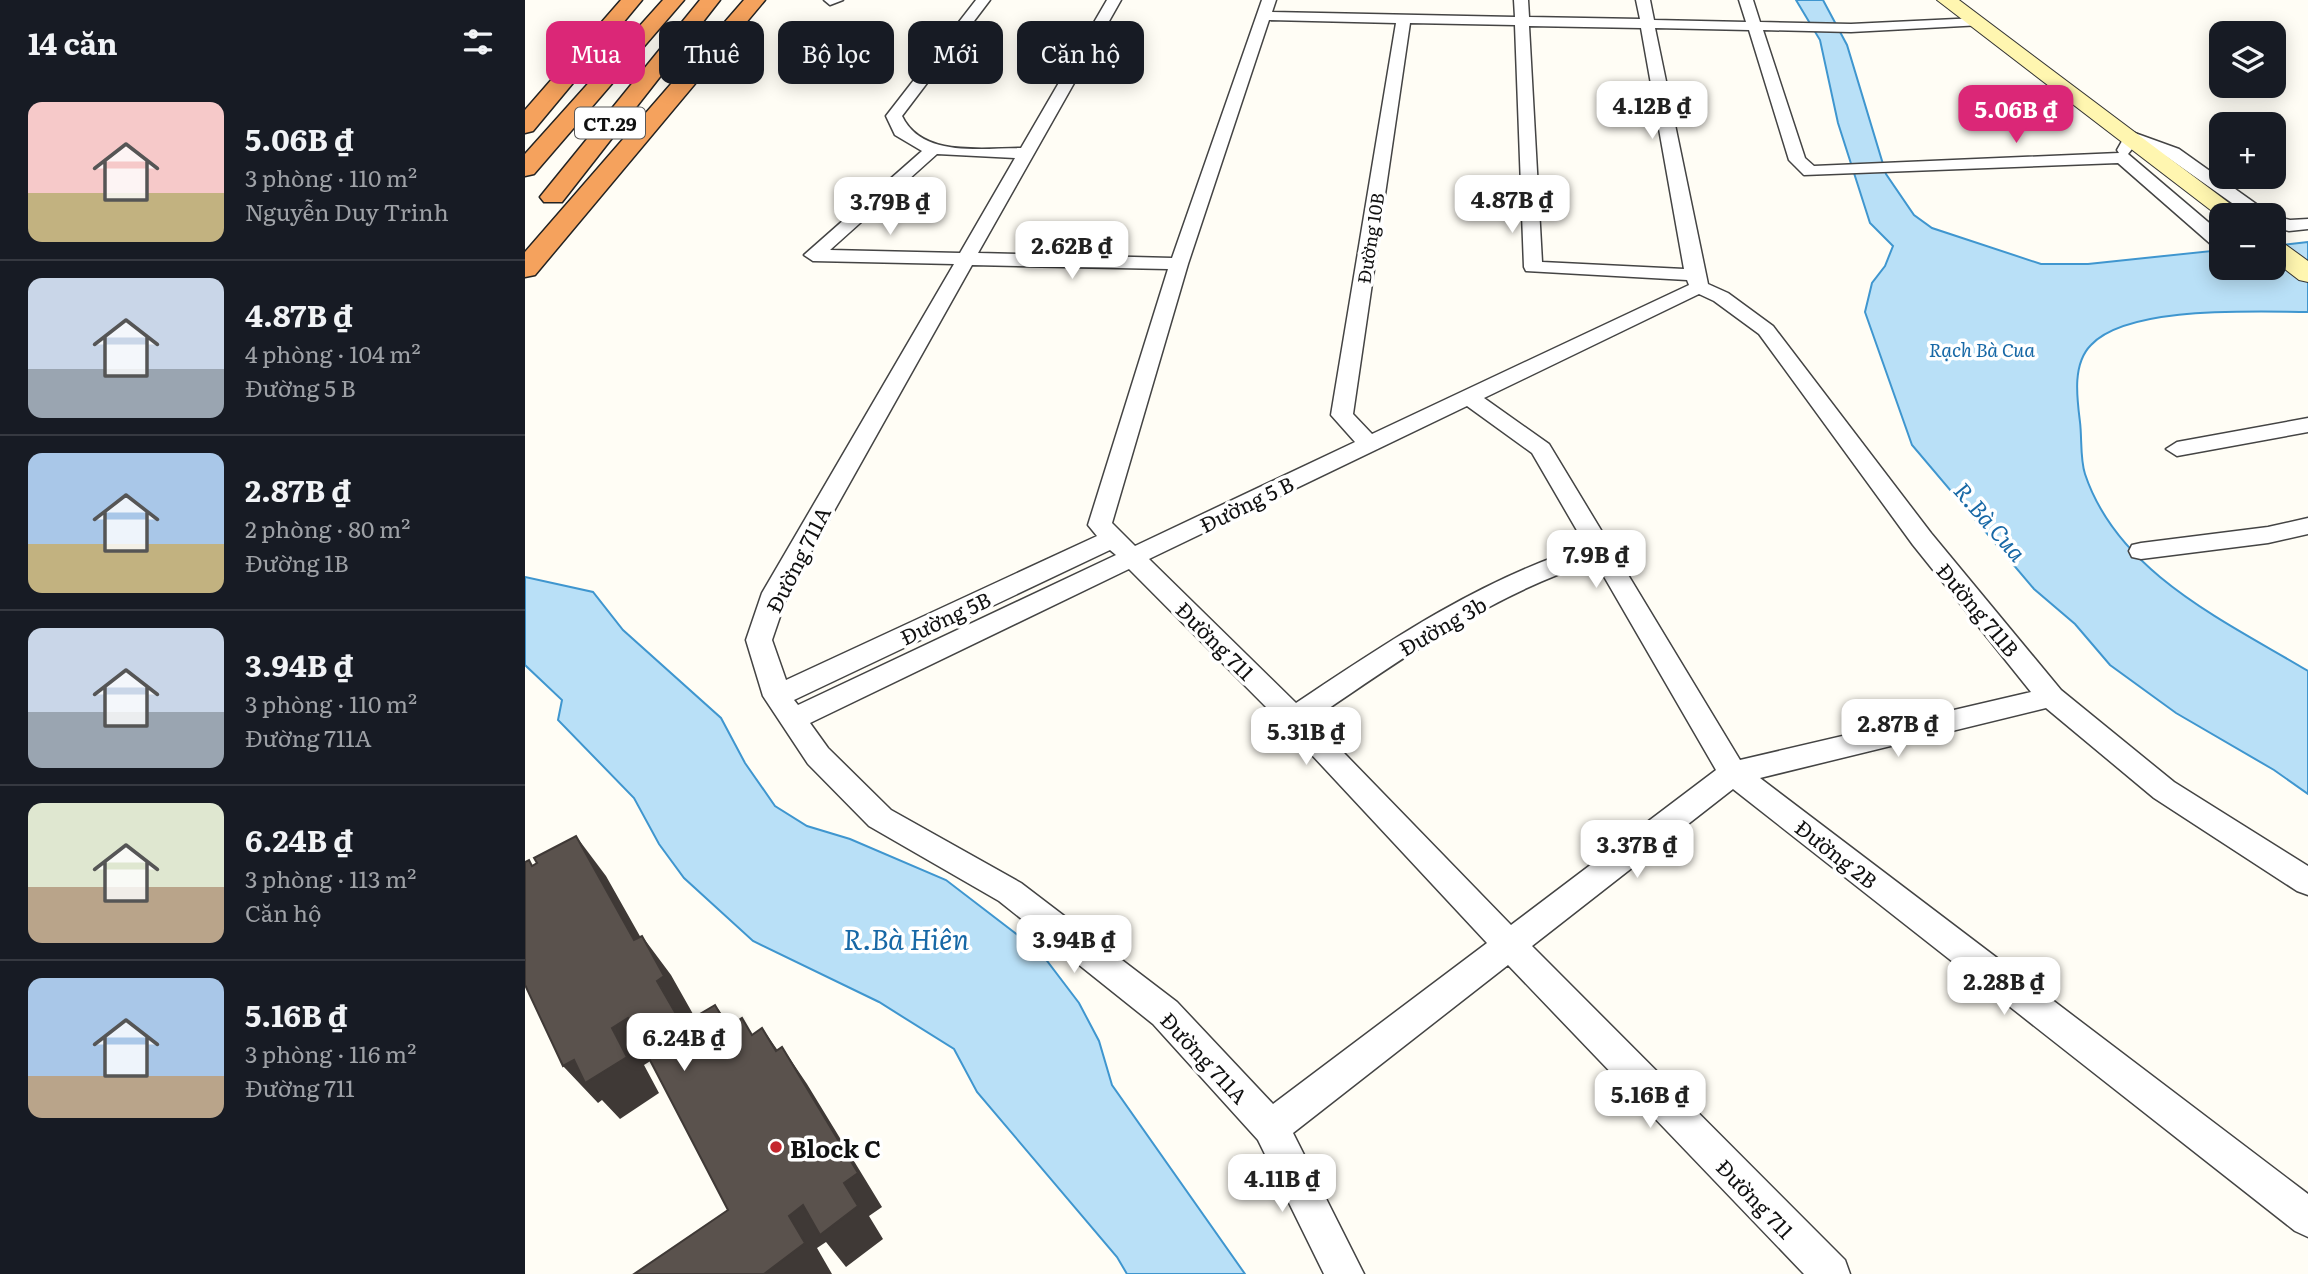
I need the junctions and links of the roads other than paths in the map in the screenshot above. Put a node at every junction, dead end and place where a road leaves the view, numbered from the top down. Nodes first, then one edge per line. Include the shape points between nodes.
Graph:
1 (632, 0) edge
2 (755, 0) edge
3 (983, 0) edge
4 (1114, 0) edge
5 (1521, 0) edge
6 (1643, 0) edge
7 (1746, 0) edge
8 (1947, 0) edge
9 (704, 6) edge
10 (666, 7) edge
11 (1266, 8) edge
12 (1403, 20) junction
13 (1977, 22) junction
14 (1521, 24) junction
15 (1649, 26) junction
16 (1757, 26) junction
17 (525, 126) edge
18 (2127, 147) junction
19 (931, 151) junction
20 (1029, 153) junction
21 (525, 169) edge
22 (2214, 203) edge
23 (2243, 203) edge
24 (533, 224) edge
25 (2308, 224) edge
26 (2286, 225) edge
27 (2209, 231) edge
28 (2286, 257) edge
29 (967, 258) junction
30 (1179, 264) junction
31 (525, 269) edge
32 (2308, 274) edge
33 (1697, 281) junction
34 (1469, 397) junction
35 (2308, 425) edge
36 (1369, 444) junction
37 (2177, 449) dead end
38 (2308, 526) edge
39 (1122, 548) junction
40 (1599, 551) junction
41 (2141, 551) dead end
42 (2051, 697) junction
43 (785, 707) junction
44 (1294, 718) junction
45 (1733, 773) junction
46 (2308, 882) edge
47 (1510, 946) junction
48 (1271, 1128) junction
49 (2308, 1218) edge
50 (1345, 1274) edge
51 (1831, 1274) edge

1 - 17 highway
2 - 31 highway
3 - 19 street via 894,116 907,137
4 - 20 street, Đường 711A
5 - 14 street
6 - 15 street
7 - 16 street
8 - 13 main road
9 - 24 highway, CT.29
10 - 21 highway, CT.29
11 - 12 street
11 - 30 street
12 - 14 street
12 - 36 street, Đường 10B via 1342,415
13 - 16 street via 1851,28
13 - 18 main road
14 - 15 street
14 - 33 street via 1533,267
15 - 16 street
15 - 33 street
16 - 18 street via 1797,160 1809,171 1911,169
18 - 22 main road
18 - 23 street via 2173,153
18 - 27 street
19 - 20 street
19 - 29 street via 813,255
20 - 29 street, Đường 711A
25 - 26 street
28 - 32 main road
29 - 30 street
29 - 43 street, Đường 711A via 775,593 759,640
30 - 39 street via 1100,525
33 - 34 street, Đường 5 B
33 - 42 street, Đường 711B via 1766,330 1922,540
34 - 36 street, Đường 5 B
34 - 40 street, Đường 2B via 1541,449
35 - 37 street
36 - 39 street, Đường 5 B
38 - 41 street
39 - 43 street, Đường 5B
39 - 44 street, Đường 711
40 - 44 street, Đường 3b via 1560,561 1436,624
40 - 45 street, Đường 2B
42 - 45 street
42 - 46 street, Đường 711B via 2164,790
43 - 48 street, Đường 711A via 818,756 880,818 1010,892 1165,1013
44 - 47 street, Đường 711
45 - 47 street
45 - 49 street, Đường 2B
47 - 48 street
47 - 51 street, Đường 711
48 - 50 street

